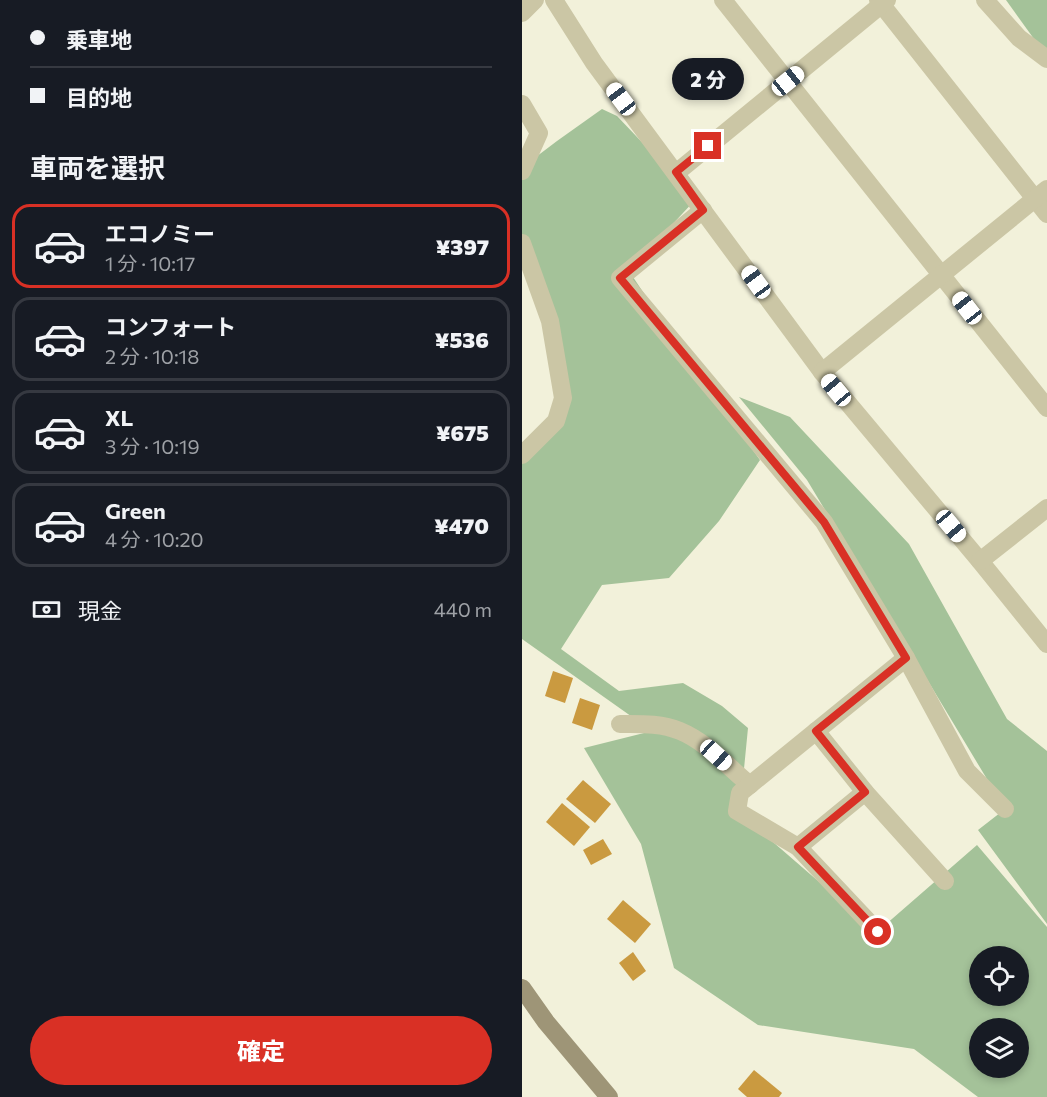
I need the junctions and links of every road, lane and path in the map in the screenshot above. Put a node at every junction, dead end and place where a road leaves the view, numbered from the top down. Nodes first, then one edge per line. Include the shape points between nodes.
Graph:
1 (535, 0) edge
2 (554, 0) edge
3 (723, 0) edge
4 (985, 0) edge
5 (882, 1) edge
6 (522, 13) edge
7 (1047, 59) edge
8 (788, 81) junction
9 (522, 104) edge
10 (522, 171) edge
11 (676, 172) junction
12 (1041, 194) edge
13 (703, 210) junction
14 (1047, 214) edge
15 (522, 243) edge
16 (941, 274) junction
17 (822, 372) junction
18 (1047, 408) edge
19 (522, 455) edge
20 (1047, 508) edge
21 (980, 561) junction
22 (1047, 644) edge
23 (906, 658) junction
24 (620, 724) dead end
25 (816, 731) junction
26 (750, 785) junction
27 (865, 792) junction
28 (1005, 809) dead end
29 (798, 847) junction
30 (945, 881) dead end
31 (885, 932) dead end
32 (525, 998) edge
33 (609, 1097) edge

1 - 6 street
2 - 11 street via 594,63
3 - 8 street
4 - 7 street via 1019,38
5 - 8 street
5 - 12 street
8 - 11 street
8 - 16 street
9 - 10 street via 539,133
11 - 13 street
12 - 14 street
12 - 16 street
13 - 17 street
13 - 23 street via 620,278 824,522
15 - 19 street via 550,321 563,398 556,421
16 - 17 street
16 - 18 street
17 - 21 street
20 - 21 street
21 - 22 street
23 - 25 street
23 - 28 street via 967,771
24 - 26 street via 655,724 681,731
25 - 26 street
25 - 27 street
26 - 29 street via 740,793 737,811
27 - 29 street
27 - 30 street
29 - 31 street via 878,932
32 - 33 street

